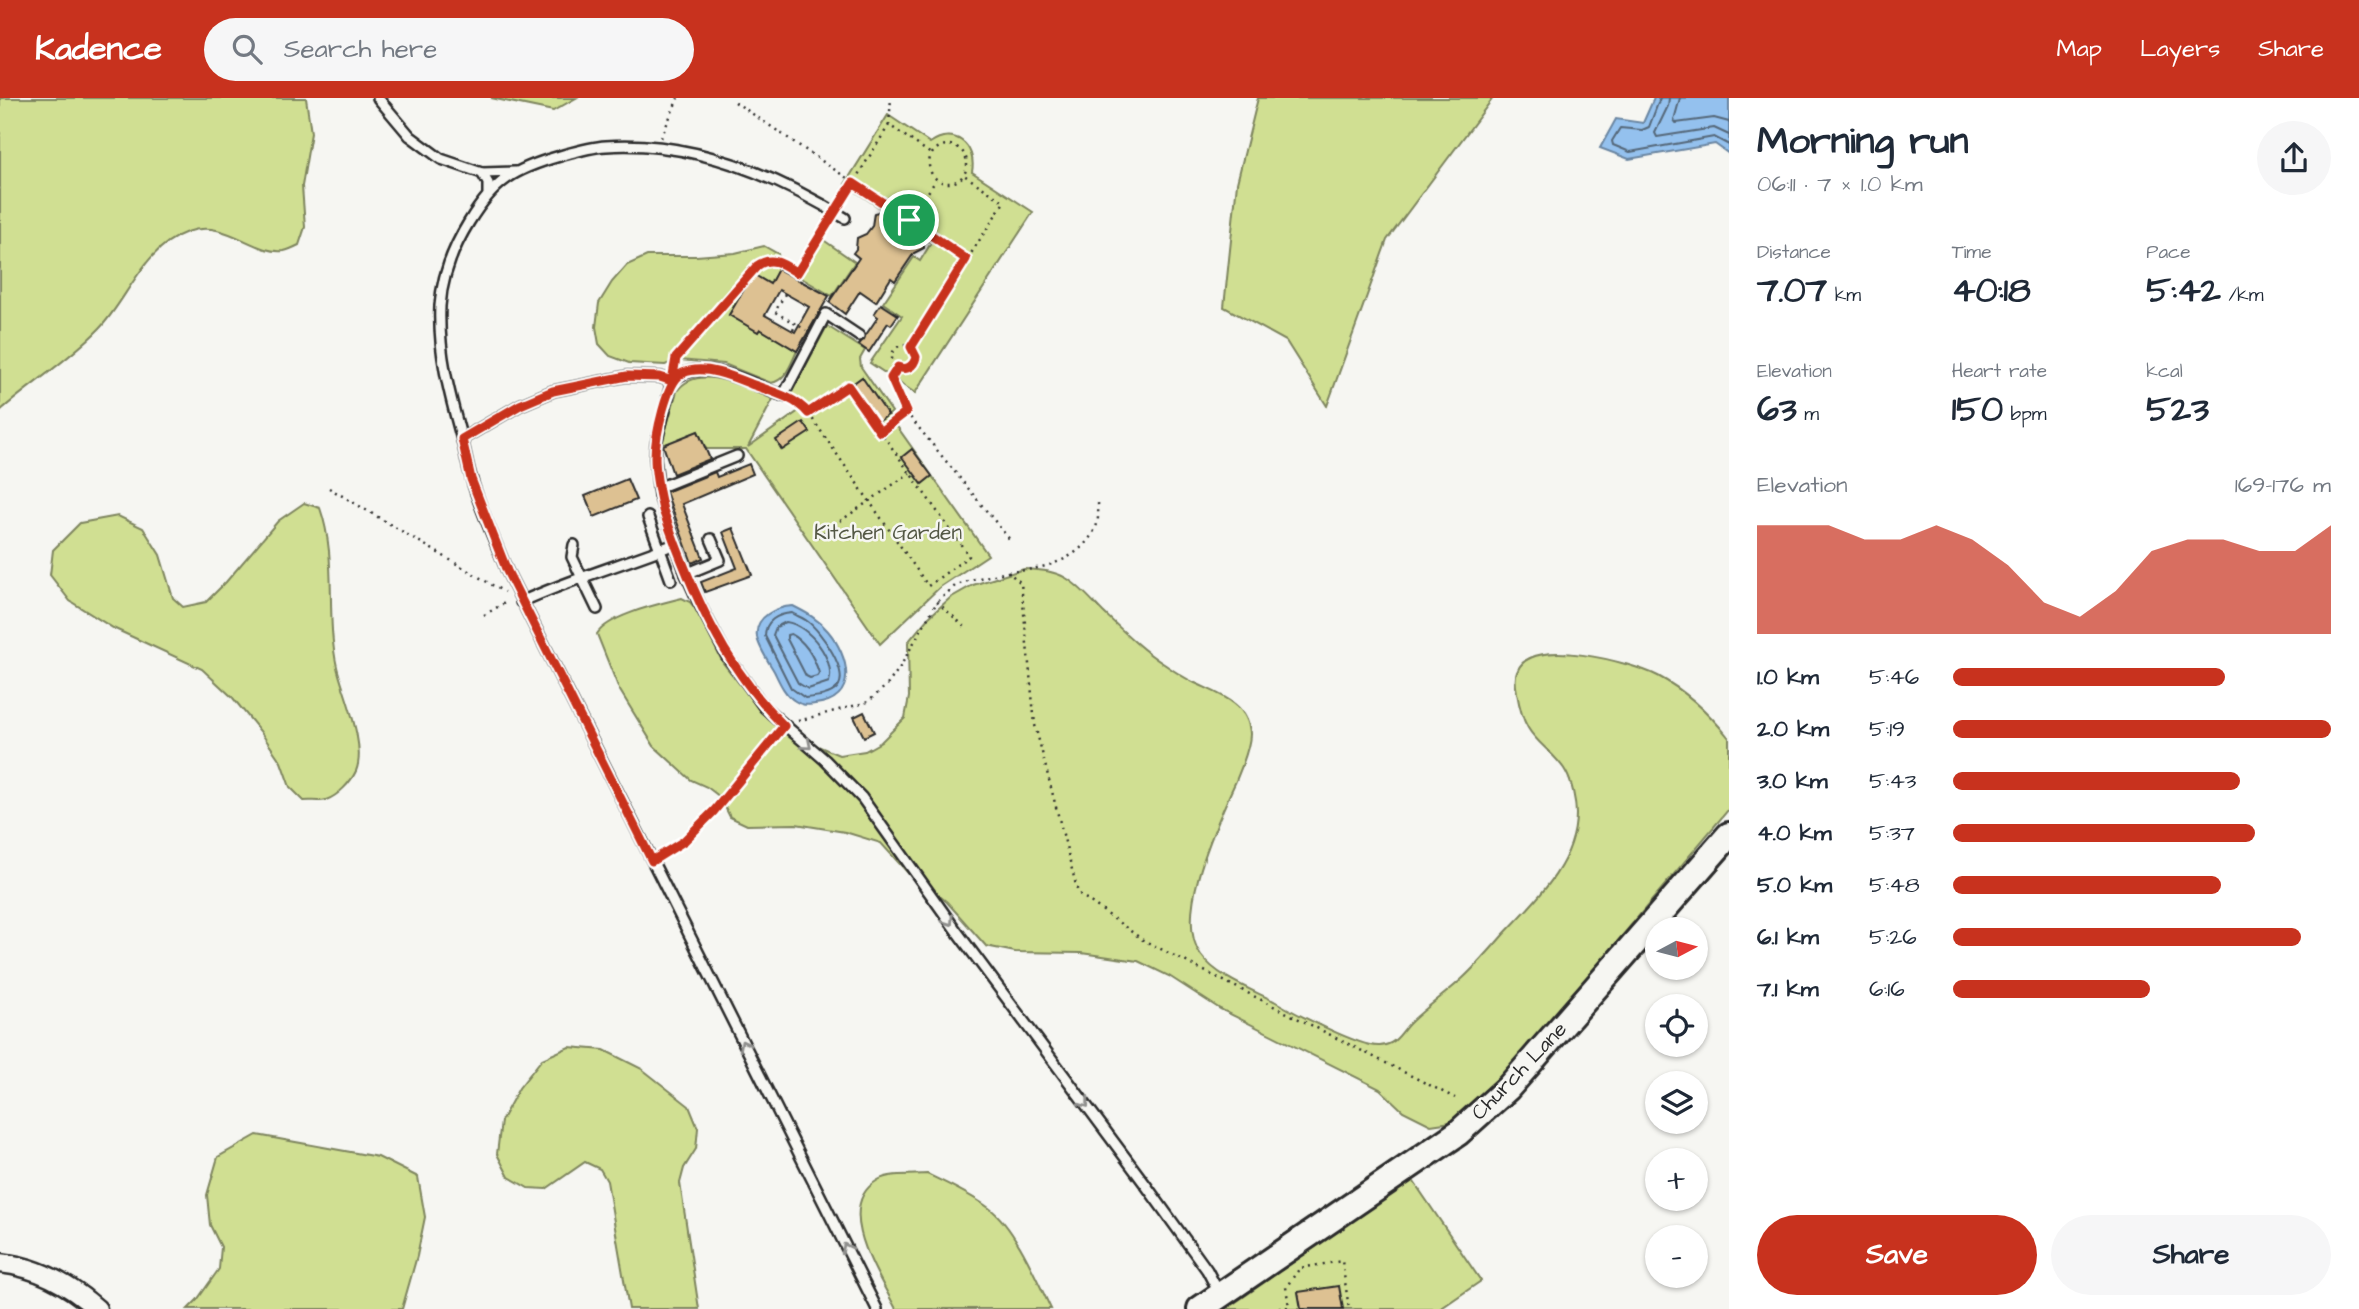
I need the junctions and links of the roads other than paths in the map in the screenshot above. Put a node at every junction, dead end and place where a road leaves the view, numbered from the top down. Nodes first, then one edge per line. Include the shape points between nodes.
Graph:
1 (378, 98) edge
2 (515, 172) junction
3 (482, 173) junction
4 (488, 193) junction
5 (845, 218) dead end
6 (859, 336) dead end
7 (672, 381) junction
8 (462, 439) junction
9 (737, 456) dead end
10 (658, 488) junction
11 (648, 517) dead end
12 (711, 539) dead end
13 (675, 544) junction
14 (575, 545) dead end
15 (660, 550) junction
16 (686, 574) junction
17 (582, 579) junction
18 (670, 580) dead end
19 (521, 602) junction
20 (597, 609) dead end
21 (1729, 835) edge
22 (0, 1263) edge
23 (1220, 1294) junction
24 (97, 1309) edge
25 (877, 1309) edge
26 (1200, 1309) edge

1 - 3 lane via 410,136 441,159
2 - 3 lane
2 - 4 lane
2 - 5 lane via 604,146 658,148 692,153 767,177
3 - 4 lane
4 - 8 lane via 452,253 440,304 446,380
6 - 7 lane via 826,314 783,396 719,372 690,371
7 - 8 lane via 627,376 553,391
7 - 10 lane via 656,444
8 - 19 lane via 471,479
9 - 10 lane
10 - 13 lane
11 - 15 lane
12 - 16 lane via 720,560
13 - 15 lane
13 - 16 lane
14 - 17 lane via 572,557
15 - 17 lane
15 - 18 lane
16 -> 23 lane via 727,656 758,699 862,798 1145,1184
17 - 19 lane
17 - 20 lane
25 -> 19 lane
21 - 23 street, Church Lane via 1508,1088 1458,1133
22 - 24 street via 33,1269 58,1280
23 - 26 street, Church Lane

